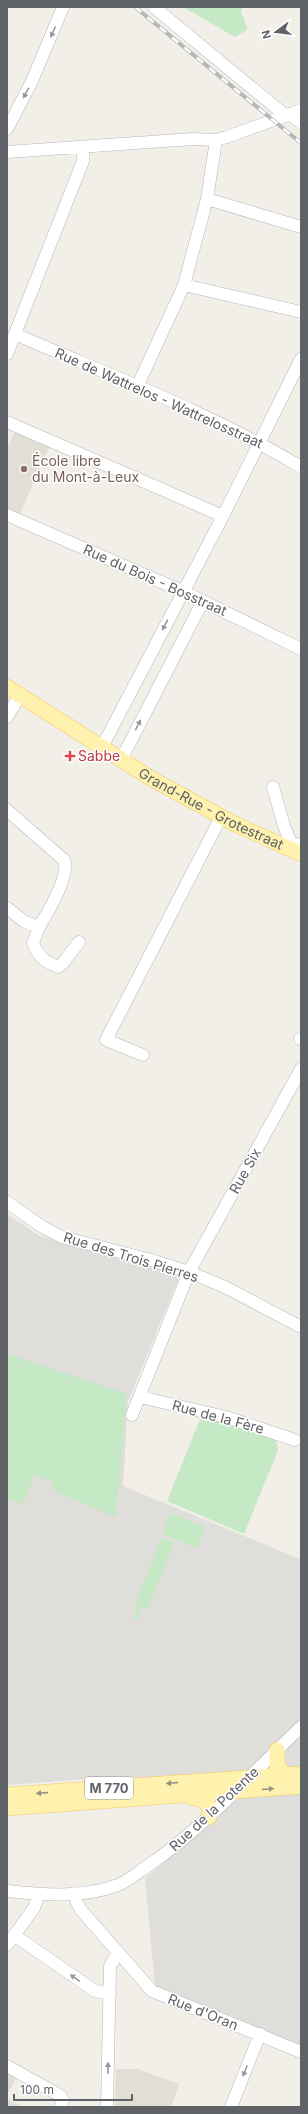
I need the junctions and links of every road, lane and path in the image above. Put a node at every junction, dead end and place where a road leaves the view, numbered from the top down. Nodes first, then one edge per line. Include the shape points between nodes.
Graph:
1 (63, 7) edge
2 (154, 7) edge
3 (292, 113) edge
4 (301, 123) edge
5 (7, 129) edge
6 (216, 140) junction
7 (83, 148) junction
8 (7, 152) edge
9 (207, 200) junction
10 (301, 227) edge
11 (184, 285) junction
12 (301, 312) edge
13 (13, 321) edge
14 (15, 334) junction
15 (8, 351) edge
16 (301, 359) edge
17 (137, 387) junction
18 (7, 422) edge
19 (259, 442) junction
20 (301, 466) edge
21 (7, 515) edge
22 (223, 516) junction
23 (182, 591) junction
24 (203, 601) junction
25 (301, 649) edge
26 (7, 687) edge
27 (20, 695) junction
28 (7, 717) edge
29 (102, 747) junction
30 (121, 760) junction
31 (273, 787) dead end
32 (7, 810) edge
33 (222, 817) junction
34 (299, 849) edge
35 (7, 908) edge
36 (39, 927) junction
37 (79, 942) dead end
38 (143, 1055) dead end
39 (301, 1069) edge
40 (7, 1202) edge
41 (189, 1272) junction
42 (301, 1327) edge
43 (140, 1397) junction
44 (132, 1415) dead end
45 (295, 1440) dead end
46 (301, 1727) edge
47 (277, 1750) junction
48 (301, 1774) edge
49 (285, 1776) junction
50 (248, 1778) junction
51 (301, 1786) edge
52 (234, 1791) junction
53 (7, 1795) edge
54 (179, 1795) junction
55 (7, 1808) edge
56 (209, 1817) junction
57 (7, 1891) edge
58 (39, 1894) junction
59 (75, 1894) junction
60 (14, 1935) junction
61 (7, 1945) edge
62 (118, 1953) junction
63 (110, 1994) junction
64 (260, 2034) junction
65 (301, 2052) edge
66 (7, 2066) edge
67 (61, 2107) edge
68 (107, 2107) edge
69 (231, 2107) edge

1 -> 5 street via 32,81
2 - 3 street
3 - 4 street
3 - 6 street
6 - 7 street via 193,139
6 - 9 street
7 - 8 street
7 - 13 street via 83,161 25,311
9 - 10 street
9 - 11 street
11 - 12 street
11 - 17 street
13 - 14 street
14 - 15 street
14 - 17 street, Rue de Wattrelos - Wattrelosstraat
16 - 19 street
17 - 19 street, Rue de Wattrelos - Wattrelosstraat
18 - 22 street
19 - 20 street, Rue de Wattrelos - Wattrelosstraat
19 - 22 street
21 - 23 street, Rue du Bois - Bosstraat
22 - 23 street
23 - 24 street, Rue du Bois - Bosstraat
23 -> 29 street
24 - 25 street, Rue du Bois - Bosstraat
30 -> 24 street
26 - 27 main road, Grand-Rue - Grotestraat
27 - 28 street
27 - 29 main road, Grand-Rue - Grotestraat
29 - 30 main road, Grand-Rue - Grotestraat
30 - 33 main road, Grand-Rue - Grotestraat
31 - 34 street, Grand-Rue - Grotestraat via 284,826
32 - 36 street via 67,865
33 - 34 main road, Grand-Rue - Grotestraat
33 - 38 street via 106,1040
35 - 36 street via 25,922
36 - 37 street via 33,943 36,950 42,959 58,967
39 - 41 street, Rue Six
40 - 41 street, Rue des Trois Pierres via 62,1237
41 - 42 street, Rue des Trois Pierres
41 - 43 street
43 - 44 street
43 - 45 street, Rue de la Fère via 231,1418
46 - 47 street, Rue de la Potente
47 - 49 main road via 277,1766
47 - 50 street, Rue de la Potente
48 - 49 main road, M 770
49 - 50 main road, M 770
50 - 52 street, Rue de la Potente
50 -> 53 main road, M 770
52 -> 51 main road, M 770
52 - 54 main road, M 770
52 - 56 street, Rue de la Potente
54 - 55 main road, M 770
54 - 56 main road via 206,1801 210,1808
56 - 59 street, Rue de la Potente via 177,1846 121,1884
57 - 58 street, Rue de la Potente
58 - 59 street, Rue de la Potente
58 - 60 street via 34,1908
59 - 62 street, Rue d'Oran via 78,1906
60 - 61 street
63 -> 60 street via 95,1991
62 - 63 street via 110,1966
62 - 64 street, Rue d'Oran via 152,1991
68 -> 63 street
64 - 65 street, Rue d'Oran
64 -> 69 street
66 - 67 street via 61,2096

